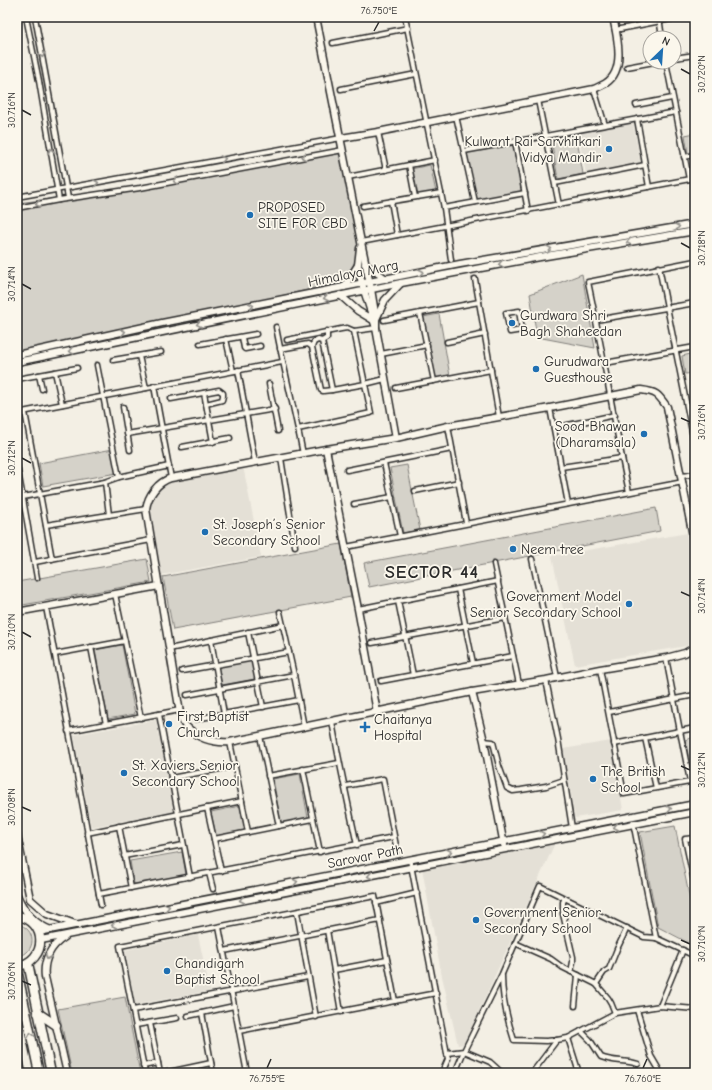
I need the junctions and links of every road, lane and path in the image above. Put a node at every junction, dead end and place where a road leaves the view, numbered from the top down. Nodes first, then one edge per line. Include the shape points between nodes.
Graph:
1 (26, 17) edge
2 (35, 17) edge
3 (316, 17) edge
4 (405, 17) edge
5 (613, 17) edge
6 (681, 17) edge
7 (659, 19) edge
8 (408, 28) junction
9 (615, 30) junction
10 (661, 30) edge
11 (333, 43) dead end
12 (695, 55) edge
13 (682, 57) edge
14 (642, 64) edge
15 (627, 67) dead end
16 (667, 70) edge
17 (416, 74) junction
18 (341, 89) dead end
19 (594, 89) junction
20 (672, 98) junction
21 (538, 100) junction
22 (636, 105) dead end
23 (676, 112) junction
24 (456, 116) junction
25 (637, 119) junction
26 (427, 122) junction
27 (605, 125) junction
28 (378, 132) junction
29 (545, 136) junction
30 (341, 138) junction
31 (515, 141) junction
32 (342, 150) junction
33 (464, 151) junction
34 (695, 155) edge
35 (684, 157) junction
36 (435, 160) junction
37 (645, 165) junction
38 (408, 166) junction
39 (386, 170) junction
40 (348, 177) junction
41 (695, 178) edge
42 (689, 179) junction
43 (555, 183) junction
44 (649, 187) junction
45 (66, 188) junction
46 (57, 190) junction
47 (441, 193) junction
48 (524, 193) junction
49 (17, 197) edge
50 (415, 197) junction
51 (68, 198) junction
52 (59, 200) junction
53 (391, 201) junction
54 (475, 202) junction
55 (559, 205) junction
56 (363, 206) dead end
57 (17, 208) edge
58 (444, 208) junction
59 (528, 211) junction
60 (695, 224) edge
61 (446, 226) junction
62 (695, 231) edge
63 (397, 235) junction
64 (361, 242) junction
65 (451, 260) dead end
66 (695, 261) edge
67 (362, 265) junction
68 (659, 267) junction
69 (386, 279) junction
70 (475, 279) dead end
71 (369, 282) junction
72 (401, 283) junction
73 (362, 284) junction
74 (344, 287) junction
75 (368, 290) junction
76 (340, 295) junction
77 (479, 302) junction
78 (695, 302) edge
79 (667, 307) junction
80 (420, 313) junction
81 (506, 313) joint
82 (375, 320) junction
83 (384, 320) dead end
84 (596, 320) junction
85 (276, 327) dead end
86 (376, 328) junction
87 (327, 331) junction
88 (354, 331) junction
89 (256, 334) dead end
90 (485, 334) junction
91 (242, 337) junction
92 (226, 339) junction
93 (288, 340) dead end
94 (322, 341) junction
95 (447, 342) dead end
96 (200, 344) dead end
97 (427, 345) junction
98 (260, 346) dead end
99 (312, 347) junction
100 (695, 347) edge
101 (280, 349) junction
102 (676, 350) junction
103 (161, 352) dead end
104 (381, 354) junction
105 (17, 355) edge
106 (139, 356) junction
107 (113, 360) dead end
108 (17, 362) edge
109 (282, 362) junction
110 (605, 363) junction
111 (97, 365) dead end
112 (77, 368) dead end
113 (235, 370) junction
114 (491, 370) junction
115 (55, 372) junction
116 (40, 375) junction
117 (17, 379) edge
118 (385, 379) junction
119 (434, 381) junction
120 (269, 384) dead end
121 (365, 384) junction
122 (154, 386) junction
123 (42, 388) dead end
124 (146, 388) junction
125 (396, 388) dead end
126 (332, 390) junction
127 (204, 393) junction
128 (103, 396) junction
129 (611, 396) junction
130 (171, 399) dead end
131 (62, 404) junction
132 (206, 404) junction
133 (123, 407) dead end
134 (550, 408) junction
135 (275, 409) junction
136 (25, 412) junction
137 (17, 413) edge
138 (245, 414) junction
139 (614, 415) junction
140 (499, 417) junction
141 (208, 420) junction
142 (448, 426) junction
143 (162, 428) junction
144 (554, 428) junction
145 (298, 429) junction
146 (278, 431) dead end
147 (127, 434) junction
148 (230, 438) dead end
149 (396, 438) junction
150 (212, 442) junction
151 (182, 447) dead end
152 (695, 447) edge
153 (326, 449) junction
154 (452, 449) junction
155 (130, 450) dead end
156 (303, 454) junction
157 (281, 458) junction
158 (622, 458) junction
159 (255, 462) junction
160 (384, 463) junction
161 (17, 465) edge
162 (169, 466) junction
163 (561, 467) junction
164 (347, 470) dead end
165 (695, 474) edge
166 (119, 477) junction
167 (171, 478) junction
168 (682, 479) junction
169 (105, 482) junction
170 (458, 482) junction
171 (415, 491) dead end
172 (629, 492) junction
173 (40, 494) junction
174 (23, 497) junction
175 (392, 497) junction
176 (354, 504) dead end
177 (568, 504) junction
178 (146, 509) junction
179 (692, 512) edge
180 (109, 515) junction
181 (466, 523) junction
182 (46, 525) junction
183 (400, 536) junction
184 (151, 540) junction
185 (695, 545) edge
186 (296, 546) dead end
187 (346, 546) junction
188 (52, 559) junction
189 (532, 559) dead end
190 (34, 562) junction
191 (494, 564) dead end
192 (37, 578) dead end
193 (498, 581) junction
194 (158, 586) junction
195 (458, 589) junction
196 (115, 594) junction
197 (398, 601) junction
198 (46, 607) junction
199 (358, 608) junction
200 (17, 612) edge
201 (280, 612) dead end
202 (505, 618) junction
203 (283, 625) junction
204 (465, 626) junction
205 (248, 632) junction
206 (405, 636) junction
207 (211, 640) junction
208 (125, 641) junction
209 (372, 643) dead end
210 (695, 647) edge
211 (91, 648) junction
212 (169, 648) junction
213 (289, 652) junction
214 (55, 654) junction
215 (513, 656) junction
216 (253, 658) junction
217 (666, 658) junction
218 (473, 663) junction
219 (216, 665) junction
220 (600, 669) junction
221 (182, 671) dead end
222 (294, 675) junction
223 (413, 675) junction
224 (557, 677) junction
225 (546, 680) junction
226 (381, 681) dead end
227 (258, 682) junction
228 (519, 684) junction
229 (220, 689) junction
230 (472, 692) junction
231 (187, 695) dead end
232 (695, 695) edge
233 (673, 699) junction
234 (299, 700) junction
235 (263, 706) junction
236 (180, 710) junction
237 (377, 712) junction
238 (609, 712) junction
239 (159, 714) junction
240 (224, 714) junction
241 (141, 718) junction
242 (196, 719) dead end
243 (332, 721) junction
244 (106, 724) junction
245 (304, 727) junction
246 (695, 728) edge
247 (68, 731) junction
248 (680, 731) junction
249 (260, 736) junction
250 (645, 738) junction
251 (484, 741) junction
252 (230, 742) junction
253 (614, 744) junction
254 (339, 762) junction
255 (235, 766) junction
256 (303, 769) junction
257 (268, 776) junction
258 (171, 778) junction
259 (564, 780) junction
260 (693, 781) edge
261 (345, 786) junction
262 (656, 788) junction
263 (242, 801) junction
264 (695, 804) edge
265 (208, 808) junction
266 (695, 812) edge
267 (177, 814) junction
268 (632, 816) junction
269 (313, 819) junction
270 (633, 824) junction
271 (119, 826) junction
272 (279, 826) junction
273 (572, 828) junction
274 (248, 832) junction
275 (87, 833) junction
276 (17, 835) edge
277 (394, 837) junction
278 (695, 838) edge
279 (214, 839) junction
280 (503, 842) junction
281 (357, 844) junction
282 (184, 845) junction
283 (505, 849) junction
284 (396, 851) dead end
285 (320, 852) junction
286 (124, 856) junction
287 (410, 860) junction
288 (412, 867) junction
289 (221, 871) junction
290 (209, 873) junction
291 (190, 877) junction
292 (695, 886) edge
293 (131, 888) junction
294 (213, 889) dead end
295 (417, 893) junction
296 (99, 894) junction
297 (17, 895) edge
298 (565, 898) junction
299 (376, 903) junction
300 (101, 905) dead end
301 (297, 912) junction
302 (17, 915) edge
303 (380, 920) junction
304 (78, 925) junction
305 (219, 927) junction
306 (627, 928) junction
307 (52, 930) junction
308 (327, 930) junction
309 (72, 934) junction
310 (40, 936) junction
311 (301, 936) junction
312 (656, 938) junction
313 (515, 943) junction
314 (695, 948) edge
315 (683, 950) junction
316 (224, 951) junction
317 (694, 955) edge
318 (387, 960) junction
319 (28, 963) junction
320 (17, 966) edge
321 (17, 970) edge
322 (334, 970) junction
323 (571, 972) junction
324 (502, 974) junction
325 (578, 975) junction
326 (308, 977) junction
327 (596, 984) junction
328 (231, 992) junction
329 (436, 994) junction
330 (395, 1001) junction
331 (234, 1006) junction
332 (575, 1006) dead end
333 (660, 1006) junction
334 (25, 1009) junction
335 (695, 1009) edge
336 (132, 1010) junction
337 (636, 1010) junction
338 (341, 1012) junction
339 (38, 1013) junction
340 (202, 1013) junction
341 (615, 1013) junction
342 (188, 1016) dead end
343 (316, 1017) junction
344 (177, 1018) dead end
345 (17, 1021) edge
346 (150, 1023) junction
347 (56, 1025) junction
348 (136, 1025) junction
349 (239, 1031) junction
350 (580, 1032) junction
351 (568, 1038) junction
352 (557, 1040) junction
353 (17, 1049) edge
354 (464, 1052) junction
355 (447, 1053) junction
356 (158, 1063) junction
357 (211, 1063) junction
358 (638, 1064) dead end
359 (143, 1066) junction
360 (22, 1073) edge
361 (39, 1073) edge
362 (51, 1073) edge
363 (68, 1073) edge
364 (145, 1073) edge
365 (160, 1073) edge
366 (164, 1073) edge
367 (212, 1073) edge
368 (247, 1073) edge
369 (442, 1073) edge
370 (455, 1073) edge
371 (502, 1073) edge
372 (532, 1073) edge
373 (579, 1073) edge
374 (661, 1073) edge

46 -> 1 street
2 -> 45 street
3 - 30 street
4 - 8 street
5 - 9 street
6 - 7 street
7 - 9 street
7 - 10 street
8 - 11 street
8 - 17 street
9 - 19 street via 618,67 607,83
12 - 13 street
14 - 15 street
16 - 20 street
17 - 18 street
17 - 26 street
19 - 21 street
19 - 27 street
20 - 22 street
20 - 23 street
21 - 24 street
21 - 29 street
23 - 25 street
23 - 35 street
24 - 26 street
24 - 33 street
25 - 27 street
25 - 37 street
26 - 28 street
26 - 36 street
27 - 29 street
28 - 30 street
28 - 39 street
29 - 31 street
29 - 43 street
30 - 32 street
45 -> 30 street
31 - 33 street
31 - 48 street
32 - 40 street
32 -> 51 street via 140,188
33 - 54 street
34 - 35 street
35 - 42 street
36 - 38 street
36 - 47 street
37 - 43 street
37 - 44 street
38 - 39 street
38 - 50 street
39 - 40 street
40 - 64 street
41 - 42 street
42 - 44 street
43 - 55 street
44 - 55 street
45 - 46 street
45 - 51 street
46 - 49 street
46 - 52 street
47 - 50 street
47 - 58 street
48 - 54 street
48 - 59 street
50 - 53 street
51 - 52 street
52 -> 57 street
53 - 56 street
53 - 63 street
54 - 58 street
55 - 59 street
58 - 61 street
59 - 61 street
69 -> 60 street, Himalaya Marg
61 - 63 street
61 - 65 street
62 -> 72 street, Himalaya Marg
63 - 64 street
64 - 67 street
66 - 68 street
67 - 69 street
67 - 71 street
67 - 73 street
67 - 74 street
68 - 79 street
68 - 84 street via 588,282
69 - 71 street, Himalaya Marg
70 - 77 street
71 - 73 street, Himalaya Marg
71 - 75 street
72 - 75 street, Himalaya Marg
72 - 82 street via 385,300
73 - 74 street, Himalaya Marg
73 - 75 street
105 -> 74 street, Himalaya Marg
75 - 76 street, Himalaya Marg
75 - 82 street
76 - 82 street via 358,311
76 -> 108 street, Himalaya Marg
77 - 80 street
77 - 90 street
78 - 79 street
79 - 84 street
79 - 102 street
80 - 83 street
80 - 97 street
81 - 81 street via 518,311 522,330 510,332
82 - 86 street
84 - 110 street
85 - 101 street
86 - 88 street
86 - 104 street
87 - 88 street via 347,328
87 - 93 street
87 - 94 street via 327,338
88 - 121 street
89 - 91 street
90 - 95 street
90 - 114 street
91 - 92 street
91 - 98 street via 245,349
92 - 96 street
92 - 113 street
94 - 99 street via 314,342
94 - 126 street
97 - 104 street
97 - 119 street
99 - 101 street via 308,344
99 - 126 street via 321,390
100 - 102 street
101 - 109 street
102 - 110 street
102 - 152 street
103 - 106 street
104 - 118 street
106 - 107 street
106 - 124 street
109 - 113 street
109 - 145 street
110 - 129 street
111 - 128 street
112 - 115 street
113 - 122 street
113 - 138 street
114 - 119 street
114 - 140 street
115 - 116 street
115 - 131 street
116 - 117 street
116 - 123 street
118 - 121 street
118 - 149 street
119 - 125 street
120 - 135 street
121 - 126 street
121 - 145 street via 371,413
122 - 124 street
122 - 143 street
124 - 128 street
127 - 130 street
127 - 132 street
127 - 132 street via 219,390 223,393 219,402
128 - 131 street
128 - 166 street
129 - 134 street
129 - 139 street
129 - 168 street via 641,390 652,391 659,396 667,407
131 - 136 street
132 - 141 street
133 - 147 street
134 - 140 street
134 - 144 street
135 - 138 street
135 - 146 street
136 - 137 street
136 - 173 street
138 - 141 street
138 - 159 street
139 - 144 street
139 - 158 street
140 - 142 street
141 - 143 street
141 - 150 street
142 - 149 street
142 - 154 street
143 - 147 street
143 - 162 street
144 - 163 street
145 - 156 street
147 - 155 street
148 - 150 street
149 - 153 street
150 - 151 street
153 - 156 street
153 - 187 street
154 - 160 street
154 - 170 street
156 - 157 street
157 - 159 street
157 - 186 street
158 - 163 street
158 - 172 street
159 - 167 street
160 - 164 street
160 - 175 street
161 - 174 street
162 - 166 street
162 - 167 street
163 - 177 street
165 - 168 street
166 - 169 street
167 - 178 street via 166,479 153,492
168 - 172 street
168 - 179 street
169 - 173 street
169 - 180 street
170 - 171 street
170 - 181 street
172 - 177 street
173 - 174 street
173 - 182 street
174 - 190 street
175 - 176 street
175 - 183 street
177 - 181 street
178 - 180 street
178 - 184 street
179 - 185 street
180 - 182 street
181 - 183 street
182 - 188 street
183 - 187 street
184 - 188 street
184 - 194 street
187 - 199 street
188 - 190 street
189 - 224 street
190 - 192 street
191 - 193 street
193 - 195 street
193 - 202 street
194 - 196 street
194 - 212 street
195 - 197 street
195 - 204 street
196 - 198 street
196 - 208 street
197 - 199 street
197 - 206 street
198 - 200 street
198 - 214 street
199 - 237 street
201 - 203 street
202 - 204 street
202 - 215 street
203 - 205 street
203 - 213 street
204 - 206 street
204 - 218 street
205 - 207 street
205 - 216 street
206 - 209 street
206 - 223 street
207 - 212 street
207 - 219 street
208 - 211 street
208 - 241 street
210 - 217 street via 686,653
211 - 214 street
211 - 244 street
212 - 236 street
213 - 216 street
213 - 222 street
214 - 247 street
215 - 218 street
215 - 228 street
216 - 219 street
216 - 227 street
217 - 220 street
217 - 233 street
218 - 223 street
219 - 221 street
219 - 229 street
220 - 224 street
220 - 238 street
222 - 227 street
222 - 234 street
223 - 226 street
224 - 225 street
225 - 228 street
225 - 259 street
227 - 229 street
227 - 235 street
228 - 230 street
229 - 231 street
229 - 240 street
230 - 237 street
230 - 251 street
232 - 233 street
233 - 238 street
233 - 248 street
234 - 235 street
234 - 245 street
235 - 240 street
236 - 239 street
236 - 252 street via 183,723 198,736 209,741
237 - 243 street
238 - 253 street
239 - 241 street
239 - 258 street
240 - 242 street
241 - 244 street
243 - 245 street
243 - 254 street
244 - 247 street
245 - 249 street
246 - 248 street
247 - 275 street
248 - 250 street
248 - 260 street
249 - 252 street
249 - 257 street
250 - 253 street
250 - 262 street
251 - 259 street via 493,742 507,788 513,791 546,786
251 - 280 street
252 - 255 street
253 - 262 street via 624,794
254 - 256 street
254 - 261 street
255 - 258 street
255 - 263 street
256 - 257 street
256 - 269 street
257 - 272 street
258 - 267 street
259 - 273 street
260 - 262 street
261 - 277 street via 383,779
261 - 281 street
263 - 265 street
263 - 274 street
268 -> 264 street, Sarovar Path
265 - 267 street
265 - 279 street
266 - 270 street, Sarovar Path
267 - 271 street
267 - 282 street
268 - 270 street
268 - 273 street, Sarovar Path
269 - 272 street
269 - 285 street
270 -> 283 street, Sarovar Path
270 - 312 street
271 - 275 street
271 - 286 street
272 - 274 street
280 -> 273 street, Sarovar Path
274 - 279 street
275 - 296 street
276 - 304 street via 30,899 47,914
277 - 281 street
277 - 284 street
278 - 292 street via 685,839
279 - 289 street
280 - 283 street
287 -> 280 street, Sarovar Path
281 - 285 street
282 - 286 street
282 - 291 street
283 - 288 street, Sarovar Path
285 - 289 street
286 - 293 street
287 - 288 street
304 -> 287 street, Sarovar Path
288 - 295 street
288 -> 309 street, Sarovar Path
289 - 290 street
290 - 291 street
290 - 294 street
291 - 293 street
293 - 296 street
295 - 299 street
295 - 329 street
296 - 300 street
297 - 307 street via 27,914
298 - 306 street
298 - 313 street via 540,886
298 - 323 street via 563,914 573,958
299 - 301 street via 375,896
299 - 303 street
301 - 305 street
301 - 311 street
302 - 310 highway via 31,921
303 - 308 street
303 - 318 street
304 - 307 street, Sarovar Path
305 - 316 street
305 - 336 street via 120,946
306 - 312 street via 644,936
306 - 327 street via 609,969
307 - 310 street, Sarovar Path
308 - 311 street
308 - 322 street
309 - 310 street, Sarovar Path
309 -> 347 street via 56,944 44,966
310 - 319 highway via 37,955
311 - 316 street
311 - 326 street
312 - 315 street
313 - 323 street via 551,959
313 - 324 street
314 - 317 street
315 - 317 street
315 - 333 street
316 - 328 street
318 - 322 street
318 - 330 street
319 - 320 highway
319 - 339 highway
321 - 334 highway
322 - 338 street
323 - 325 street
324 - 352 street via 502,992 514,1040
324 - 354 street
325 - 327 street
325 - 332 street
326 - 328 street
326 - 343 street
327 - 341 street via 608,998
328 - 331 street
328 - 336 street
329 - 330 street
329 - 355 street
330 - 338 street
331 - 340 street
331 - 349 street
333 - 335 street
333 - 337 street
334 - 345 highway
361 -> 334 highway
336 - 348 street
337 - 341 street
337 - 374 street via 651,1056
338 - 343 street
339 - 347 highway
339 - 362 highway
340 - 342 street
340 - 357 street
341 - 350 street
343 - 349 street
344 - 346 street
346 - 348 street
346 - 356 street
347 - 363 street
348 - 359 street
349 - 368 street
350 - 351 street
350 - 358 street via 590,1040 601,1057
351 - 352 street
351 - 373 street
352 - 372 street
353 - 360 street
354 - 355 street
354 - 370 street
354 - 371 street via 490,1062
355 - 369 street via 448,1059
356 - 359 street
356 - 365 street
357 - 366 street
357 - 367 street
359 - 364 street

